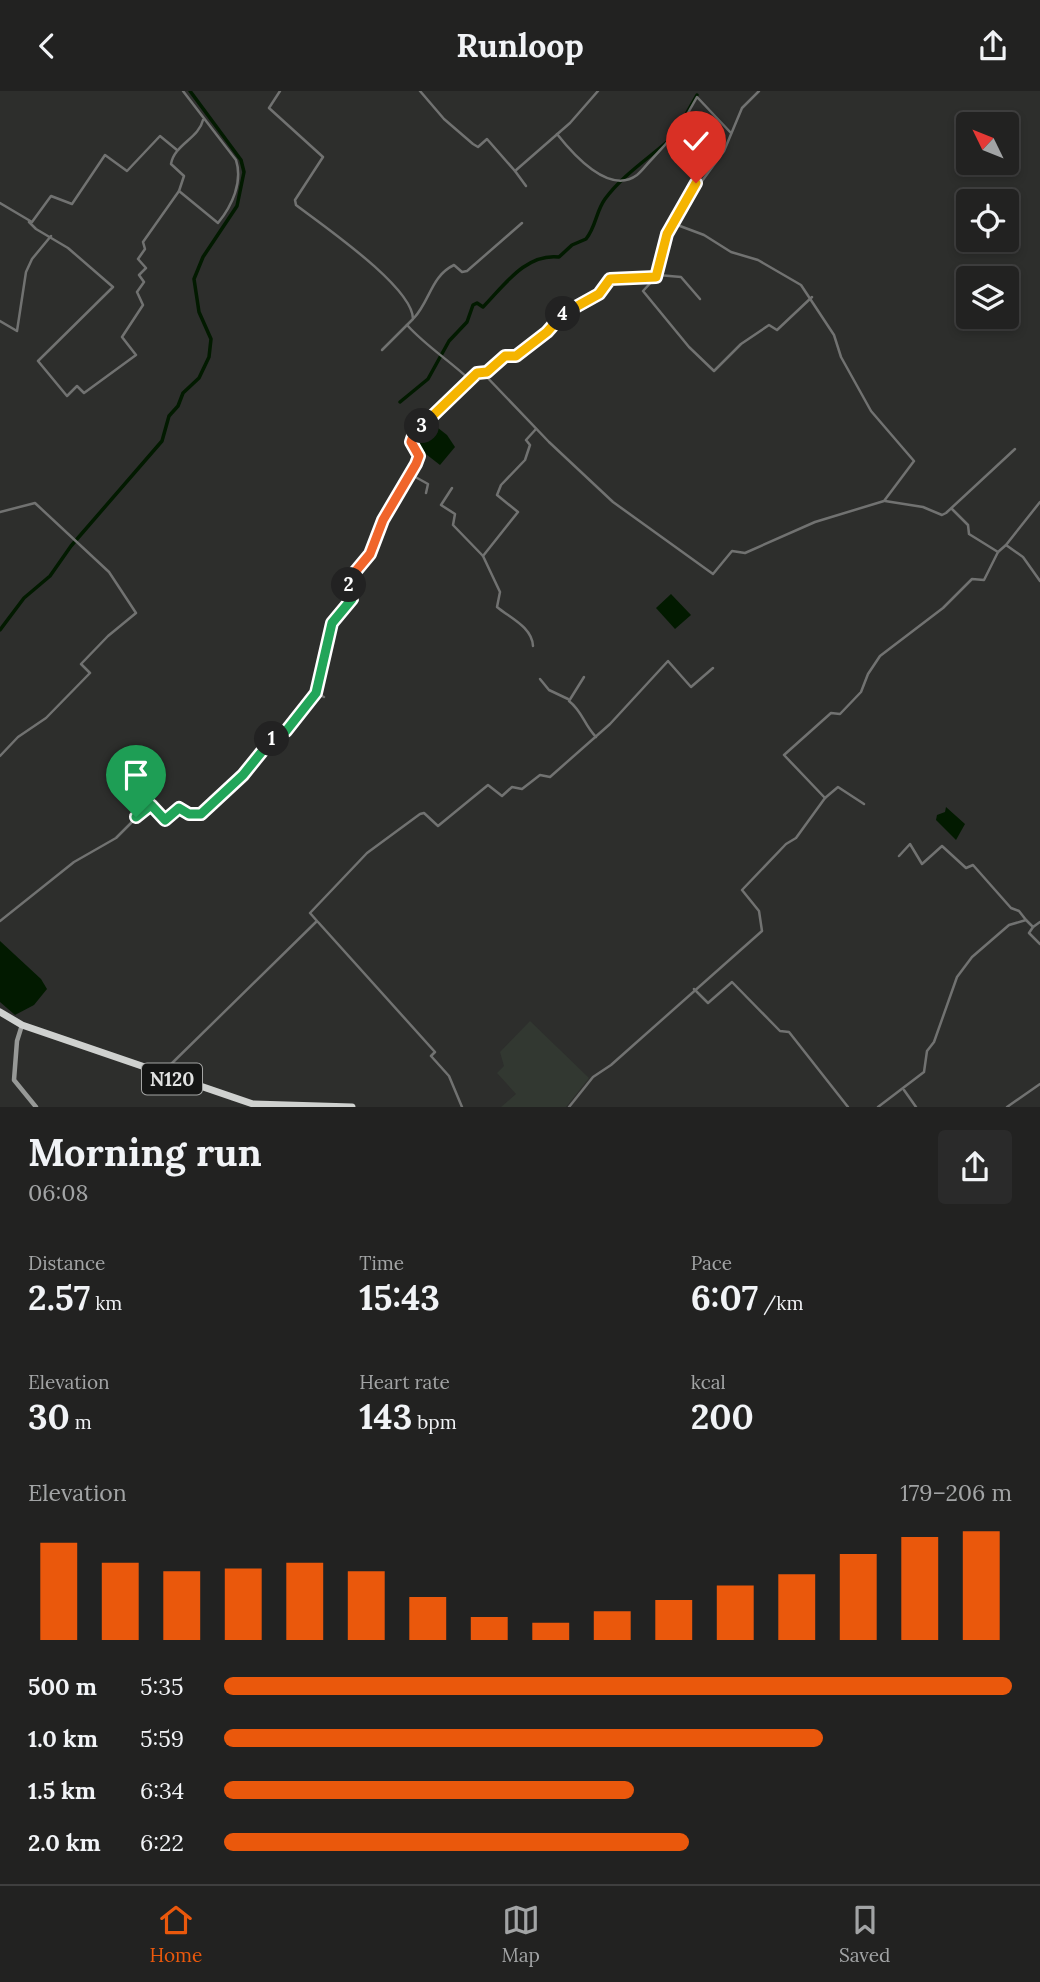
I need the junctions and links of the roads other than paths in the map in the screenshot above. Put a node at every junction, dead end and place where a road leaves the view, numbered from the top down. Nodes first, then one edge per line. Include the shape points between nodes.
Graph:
1 (183, 91) edge
2 (280, 91) edge
3 (419, 91) edge
4 (598, 91) edge
5 (759, 91) edge
6 (204, 120) junction
7 (557, 134) junction
8 (731, 134) junction
9 (177, 150) junction
10 (515, 171) junction
11 (526, 185) dead end
12 (179, 191) junction
13 (0, 203) edge
14 (29, 222) junction
15 (522, 223) dead end
16 (672, 223) junction
17 (51, 236) junction
18 (657, 276) junction
19 (812, 297) junction
20 (700, 299) dead end
21 (413, 319) junction
22 (0, 321) edge
23 (407, 325) junction
24 (382, 350) dead end
25 (483, 373) junction
26 (470, 380) junction
27 (536, 429) junction
28 (1015, 449) dead end
29 (410, 474) junction
30 (452, 488) dead end
31 (426, 493) dead end
32 (884, 501) junction
33 (1040, 502) edge
34 (952, 509) junction
35 (0, 512) edge
36 (1006, 545) junction
37 (998, 552) junction
38 (483, 556) junction
39 (1040, 581) edge
40 (533, 646) dead end
41 (713, 668) dead end
42 (584, 677) dead end
43 (540, 679) dead end
44 (316, 693) junction
45 (324, 697) dead end
46 (569, 699) junction
47 (596, 737) junction
48 (0, 756) edge
49 (825, 798) junction
50 (864, 804) dead end
51 (899, 856) dead end
52 (1026, 920) junction
53 (0, 921) edge
54 (317, 921) junction
55 (1040, 922) edge
56 (1033, 927) junction
57 (1040, 944) edge
58 (694, 989) junction
59 (0, 1012) edge
60 (22, 1025) junction
61 (160, 1075) junction
62 (1040, 1084) edge
63 (904, 1090) junction
64 (36, 1107) edge
65 (352, 1107) edge
66 (462, 1107) edge
67 (569, 1107) edge
68 (848, 1107) edge
69 (878, 1107) edge
70 (916, 1107) edge
71 (1007, 1107) edge

1 - 6 street
2 - 21 street via 269,108 323,157 296,205 377,269 410,304
3 - 10 street via 473,144 478,147 487,139
4 - 7 street
5 - 8 street via 742,108
6 - 9 street
6 - 12 street via 236,160 239,171 232,207 218,223
7 - 8 street via 582,163 600,174 626,180 638,175 675,136 697,97
7 - 10 street
8 - 16 street via 724,151 696,183
9 - 12 street via 171,160 184,176
9 - 14 street via 160,136 127,171 105,155 72,204 51,196
10 - 11 street
12 - 17 street via 143,242 145,249 138,259 146,268 139,275 144,282 137,292 143,305 122,337 136,355 84,393 77,386 67,396 38,361 113,287
13 - 14 street
14 - 17 street
15 - 21 street via 467,271 453,265 447,268
16 - 18 street
16 - 19 street via 758,260 801,285
17 - 22 street via 26,272 17,331
18 - 19 street via 643,291 714,371 741,344 768,325 777,330
18 - 20 street via 681,277
18 - 25 street via 610,279 602,292 566,311 516,356 505,356
19 - 32 street via 871,411 914,461
21 - 23 street
23 - 24 street
23 - 26 street
25 - 26 street
25 - 27 street
26 - 29 street via 414,433 411,447 419,456
27 - 32 street via 613,502 713,574 732,551 745,553 815,522
27 - 38 street via 526,440 530,445 525,460 497,495 518,512
28 - 34 street
29 - 31 street via 428,484
29 - 44 street via 383,520 370,554 348,582 352,599 332,623
30 - 38 street via 441,505 455,514 453,525
32 - 34 street via 942,515
33 - 36 street
34 - 37 street via 968,525 970,534
35 - 48 street via 34,503 109,572 136,613 81,664 90,673
36 - 37 street
36 - 39 street via 1023,557
37 - 49 street via 987,577 972,579 943,608 880,656 861,691 840,714 831,713 784,755
38 - 40 street via 500,592 498,607 531,636
41 - 47 street via 691,687 668,661
42 - 46 street
43 - 46 street via 549,690
44 - 45 street
44 - 53 street via 286,731 276,734 243,775 201,814 179,808 165,820 148,806 116,838 74,862
46 - 47 street
47 - 54 street via 550,777 540,775 522,789 512,787 502,796 488,785 438,826 420,814 347,872 310,913
49 - 50 street via 838,787
49 - 58 street via 796,838 742,890 759,911 763,929
51 - 52 street via 910,844 922,864 942,846 966,868 973,865
52 - 56 street
52 - 63 street via 1009,925 972,957 957,977 927,1051 924,1072
54 - 61 street
54 - 66 street via 435,1052 431,1056 449,1076
55 - 56 street
56 - 57 street via 1029,933
58 - 67 street via 593,1077
58 - 68 street via 708,1003 732,982 780,1031 789,1033
59 - 60 highway, N120
60 - 61 highway, N120
60 - 64 street via 14,1080
61 - 65 highway, N120 via 253,1104
62 - 71 street
63 - 69 street
63 - 70 street

